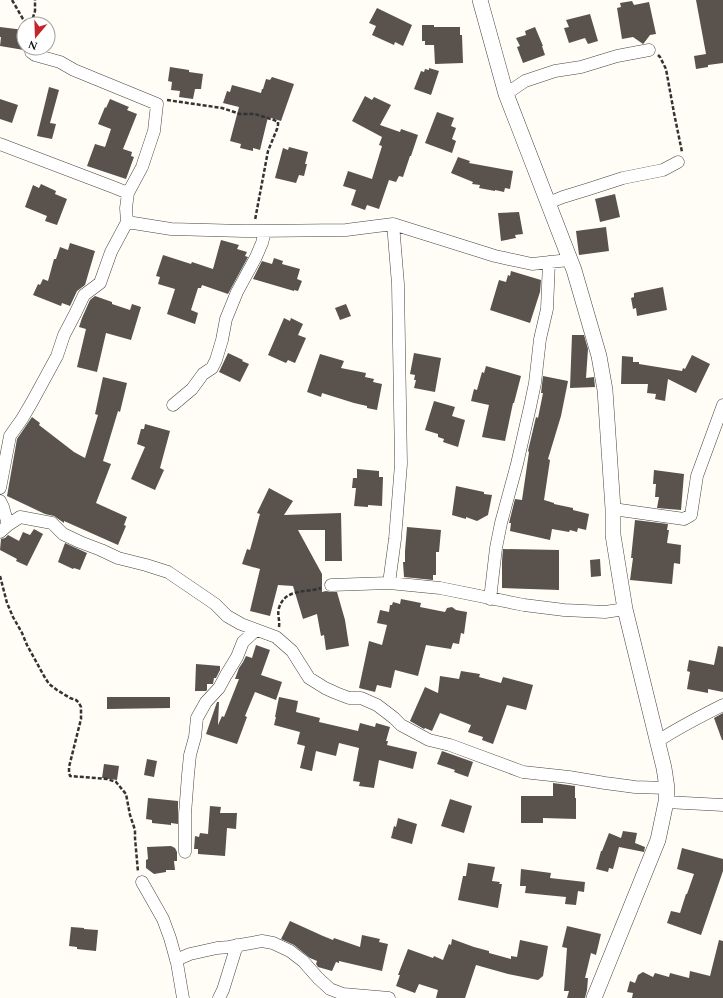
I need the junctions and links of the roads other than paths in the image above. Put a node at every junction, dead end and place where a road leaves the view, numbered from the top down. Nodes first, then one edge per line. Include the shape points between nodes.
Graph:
1 (480, 0) edge
2 (648, 50) road end
3 (39, 56) edge
4 (506, 94) junction
5 (0, 144) edge
6 (678, 162) road end
7 (128, 193) junction
8 (548, 203) junction
9 (127, 222) junction
10 (393, 224) junction
11 (260, 231) junction
12 (569, 260) junction
13 (549, 262) junction
14 (173, 405) dead end
15 (723, 405) edge
16 (0, 488) edge
17 (0, 501) edge
18 (613, 509) junction
19 (4, 529) edge
20 (389, 583) junction
21 (331, 585) road end
22 (490, 599) junction
23 (625, 609) junction
24 (256, 630) junction
25 (723, 705) edge
26 (658, 741) junction
27 (666, 795) junction
28 (723, 805) edge
29 (185, 852) dead end
30 (142, 882) road end
31 (237, 945) junction
32 (176, 960) junction
33 (183, 998) edge
34 (218, 998) edge
35 (389, 998) edge
36 (594, 998) edge

1 - 4 street
2 - 4 street via 555,70 525,81
3 - 7 street via 60,62 157,104 154,131 142,167
4 - 8 street
5 - 7 street
6 - 8 street via 663,170 623,178
7 - 9 street
8 - 12 street
9 - 11 street via 171,229
9 - 16 street via 111,252 100,283 84,295 64,335 57,356 29,408 10,436
10 - 11 street via 346,230
10 - 13 street via 495,256 532,264
10 - 20 street via 398,284 401,464
11 - 14 street via 262,243 236,292 212,368
12 - 13 street
12 - 18 street via 602,371
13 - 22 street via 547,309 540,339 535,383 501,523
15 - 18 street via 697,476 691,515 684,519
17 - 19 street via 3,507
18 - 23 street via 613,535
19 - 24 street via 20,516 52,523 63,534 80,542 118,558 168,572 215,604 227,616
20 - 21 street
20 - 22 street via 440,588
22 - 23 street via 564,610 605,612
23 - 26 street
24 - 27 street via 276,637 292,652 309,678 336,694 361,698 377,705 401,725 428,740 450,745 523,772 635,787
24 - 29 street via 243,642 219,688 206,702 197,718 188,776
25 - 26 street
26 - 27 street
27 - 28 street
27 - 36 street via 658,840
30 - 32 street via 163,918
31 - 32 street via 190,954
31 - 34 street via 224,990
31 - 35 street via 262,940 273,943 303,961 330,989 343,994
32 - 33 street

